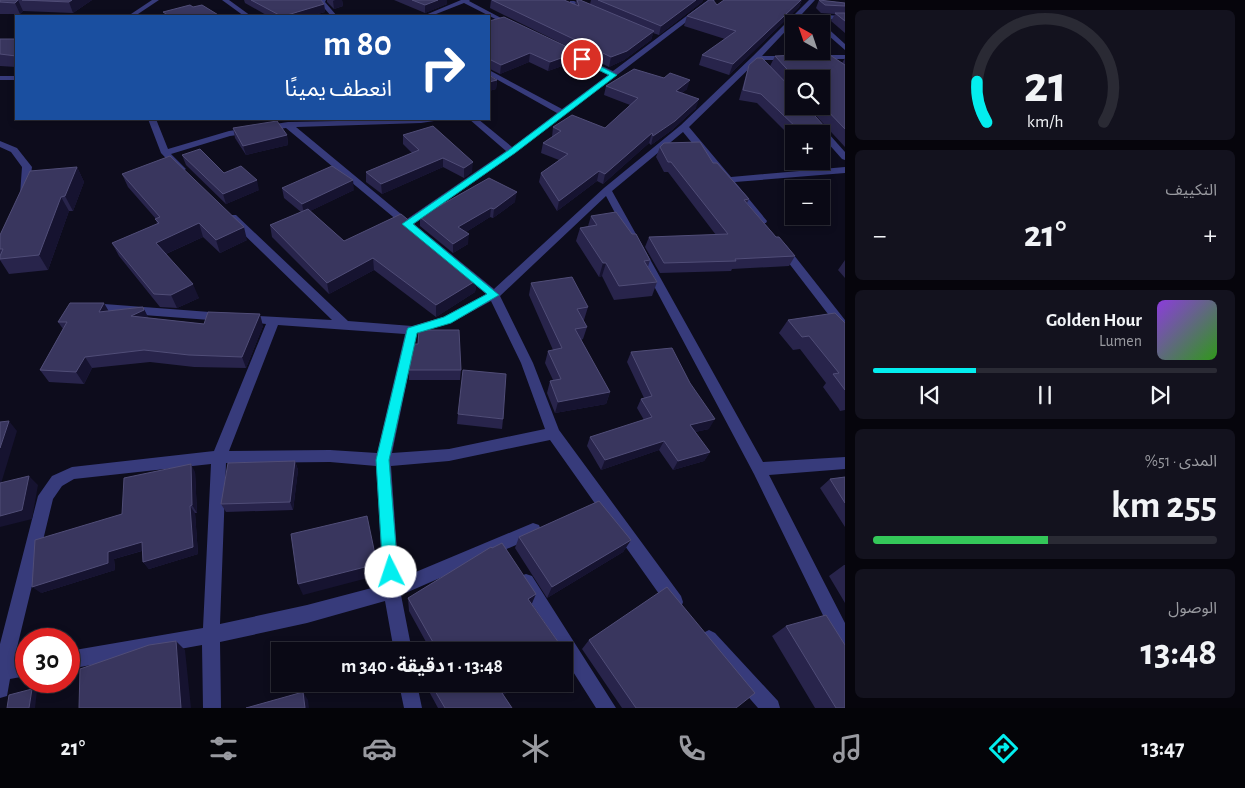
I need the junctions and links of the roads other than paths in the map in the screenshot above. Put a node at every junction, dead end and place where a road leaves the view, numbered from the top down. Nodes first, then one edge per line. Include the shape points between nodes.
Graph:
1 (156, 0) edge
2 (226, 0) edge
3 (323, 0) edge
4 (712, 0) edge
5 (812, 0) edge
6 (466, 1) edge
7 (569, 1) edge
8 (590, 2) edge
9 (599, 14) edge
10 (133, 15) edge
11 (247, 15) edge
12 (333, 15) edge
13 (429, 15) edge
14 (797, 15) edge
15 (845, 18) edge
16 (830, 20) edge
17 (519, 29) edge
18 (785, 30) edge
19 (830, 33) edge
20 (553, 46) edge
21 (845, 48) edge
22 (830, 57) edge
23 (845, 57) edge
24 (785, 59) edge
25 (828, 60) edge
26 (759, 62) junction
27 (831, 64) edge
28 (490, 73) edge
29 (614, 75) junction
30 (0, 78) edge
31 (15, 78) edge
32 (563, 113) junction
33 (807, 115) edge
34 (152, 120) edge
35 (426, 120) edge
36 (474, 120) edge
37 (344, 122) edge
38 (288, 125) junction
39 (684, 127) junction
40 (0, 144) edge
41 (512, 151) junction
42 (165, 153) junction
43 (845, 157) edge
44 (845, 170) edge
45 (186, 174) edge
46 (729, 180) junction
47 (607, 190) junction
48 (20, 208) edge
49 (222, 208) edge
50 (407, 224) junction
51 (766, 227) edge
52 (778, 242) edge
53 (494, 295) junction
54 (83, 307) edge
55 (274, 320) junction
56 (346, 326) junction
57 (845, 328) edge
58 (412, 330) junction
59 (554, 433) junction
60 (219, 457) junction
61 (383, 460) junction
62 (845, 463) edge
63 (759, 469) junction
64 (602, 501) junction
65 (584, 509) edge
66 (547, 525) edge
67 (501, 544) junction
68 (392, 591) junction
69 (688, 616) edge
70 (700, 630) edge
71 (211, 635) junction
72 (401, 642) edge
73 (845, 642) edge
74 (80, 658) edge
75 (15, 673) edge
76 (1, 680) edge
77 (409, 692) edge
78 (212, 708) edge
79 (412, 708) edge
80 (607, 708) edge
81 (771, 708) edge

1 - 10 street
2 - 11 street
3 - 12 street
4 - 29 street via 656,38
5 - 14 street
6 - 13 street
6 - 17 street
7 - 8 street
7 - 9 street
15 - 16 street
18 - 26 street
19 - 21 street
20 - 29 street
22 - 23 street
24 - 26 street
25 - 27 street
26 - 39 street
28 - 32 street
29 - 32 street
30 - 31 street
32 - 41 street
33 - 43 street
34 - 42 street
35 - 37 street
36 - 41 street
37 - 38 street
38 - 42 street via 229,134
38 - 50 street
39 - 46 street
39 - 47 street
40 - 48 street via 14,150 27,167 24,200
41 - 50 street
42 - 45 street
44 - 46 street
46 - 51 street
47 - 53 street
47 - 63 street
49 - 56 street
50 - 53 street
52 - 57 street
53 - 58 street via 447,320
53 - 59 street via 528,362
54 - 55 street
55 - 56 street
55 - 60 street
56 - 58 street
58 - 61 street
59 - 61 street via 450,456
59 - 64 street
60 - 61 street via 330,456
60 - 71 street
60 - 76 street via 72,473 57,481 46,496
61 - 68 street
62 - 63 street
63 - 73 street
64 - 65 street
64 - 69 street
66 - 67 street
67 - 68 street
67 - 80 street
68 - 71 street
68 - 72 street
70 - 81 street
71 - 74 street
71 - 78 street
75 - 76 street
77 - 79 street

